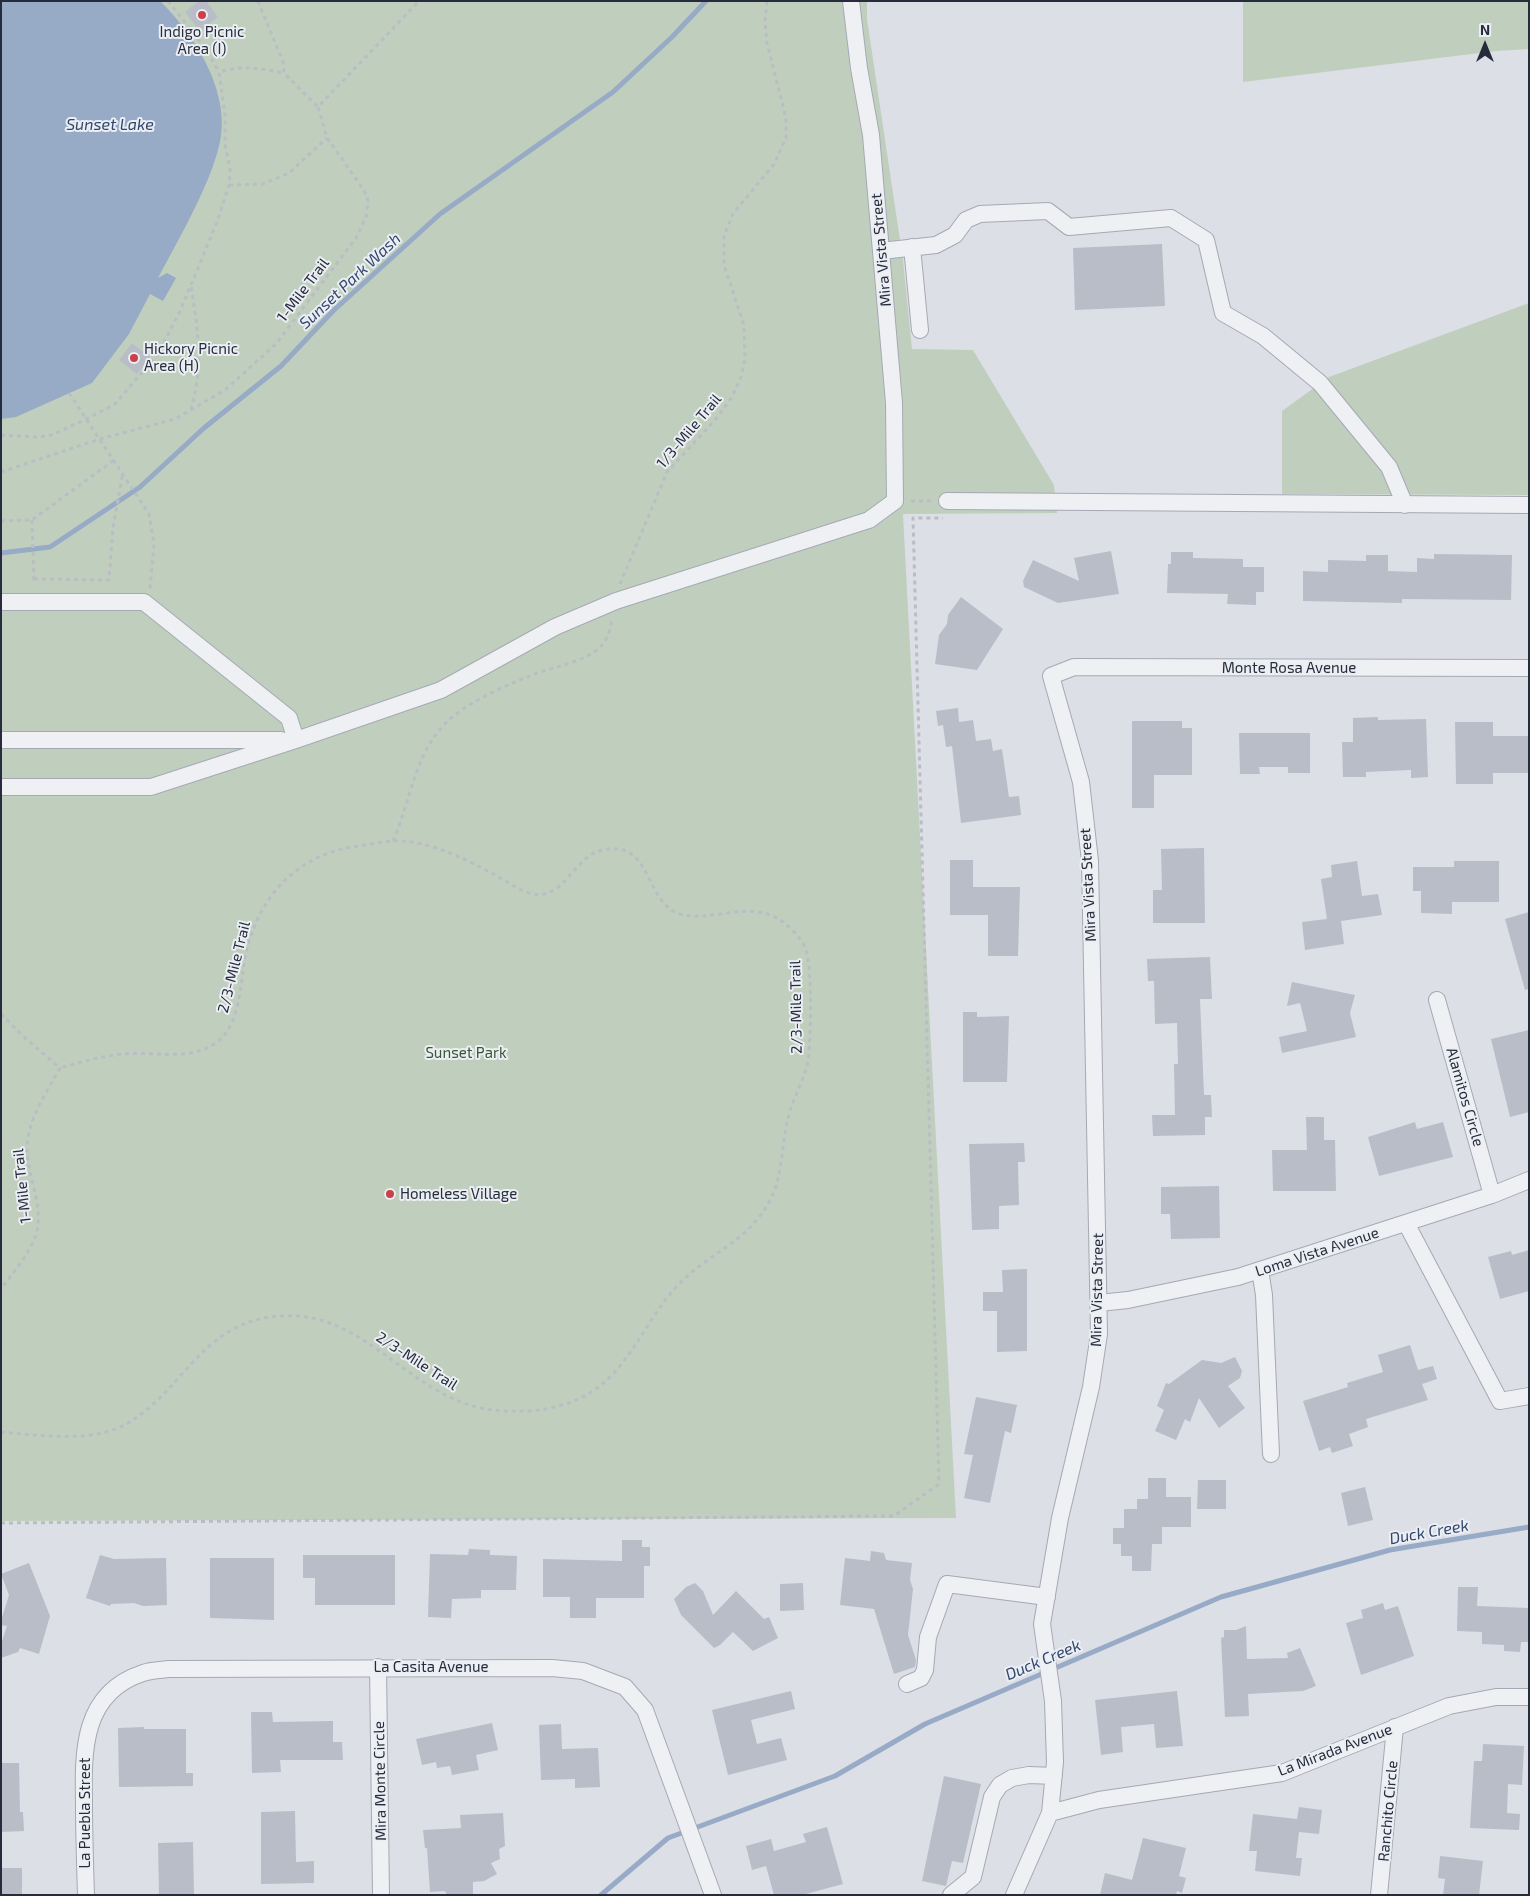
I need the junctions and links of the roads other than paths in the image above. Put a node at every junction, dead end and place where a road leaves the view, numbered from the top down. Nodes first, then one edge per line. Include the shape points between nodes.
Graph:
1 (851, 1) edge
2 (912, 247) junction
3 (881, 251) junction
4 (920, 330) dead end
5 (947, 501) road end
6 (1405, 505) junction
7 (1529, 505) edge
8 (1, 602) edge
9 (1529, 668) edge
10 (1052, 676) joint
11 (1, 740) edge
12 (296, 740) junction
13 (1, 787) edge
14 (1437, 1000) dead end
15 (1529, 1180) edge
16 (1492, 1195) junction
17 (1406, 1222) junction
18 (1260, 1270) junction
19 (1099, 1303) junction
20 (1529, 1396) edge
21 (1270, 1454) dead end
22 (1046, 1597) junction
23 (378, 1667) junction
24 (121, 1684) joint
25 (907, 1684) dead end
26 (1529, 1697) edge
27 (1395, 1727) junction
28 (1054, 1776) junction
29 (1050, 1813) junction
30 (86, 1895) edge
31 (381, 1895) edge
32 (713, 1895) edge
33 (951, 1895) edge
34 (1014, 1895) edge
35 (1379, 1895) edge

1 - 3 street, Mira Vista Street via 871,135
2 - 3 street
2 - 4 street
2 - 6 street via 936,245 955,235 966,220 980,214 1048,211 1069,227 1171,218 1206,240 1224,313 1263,336 1320,383 1389,467
3 - 12 street, Mira Vista Street via 894,404 895,501 869,520 616,601 555,627 441,690
5 - 6 street
6 - 7 street
8 - 12 street via 144,602 289,718
9 - 10 street, Monte Rosa Avenue via 1074,668
10 - 19 street, Mira Vista Street via 1081,782 1090,861
11 - 12 street
12 - 13 street via 151,787
14 - 16 street, Alamitos Circle
15 - 16 street, Loma Vista Avenue
16 - 17 street, Loma Vista Avenue
17 - 18 street, Loma Vista Avenue
17 - 20 street via 1500,1401
18 - 19 street, Loma Vista Avenue via 1137,1298
18 - 21 street via 1264,1294
19 - 22 street, Mira Vista Street via 1091,1387 1060,1518
22 - 25 street via 947,1584 928,1636 925,1670 921,1678
22 - 28 street, Mira Vista Street via 1042,1624 1053,1701
23 - 24 street, La Casita Avenue via 169,1668 143,1672
23 - 31 street, Mira Monte Circle
23 - 32 street, La Casita Avenue via 552,1668 583,1671 625,1687 645,1710 660,1745 673,1790
24 - 30 street, La Puebla Street via 101,1704 88,1726 83,1759
26 - 27 street, La Mirada Avenue via 1496,1697 1449,1706
27 - 29 street, La Mirada Avenue via 1282,1772 1099,1800
27 - 35 street, Ranchito Circle
28 - 29 street, Mira Vista Street
28 - 33 street via 1029,1775 1012,1778 1000,1785 992,1797 973,1877
29 - 34 street, Mira Vista Street

